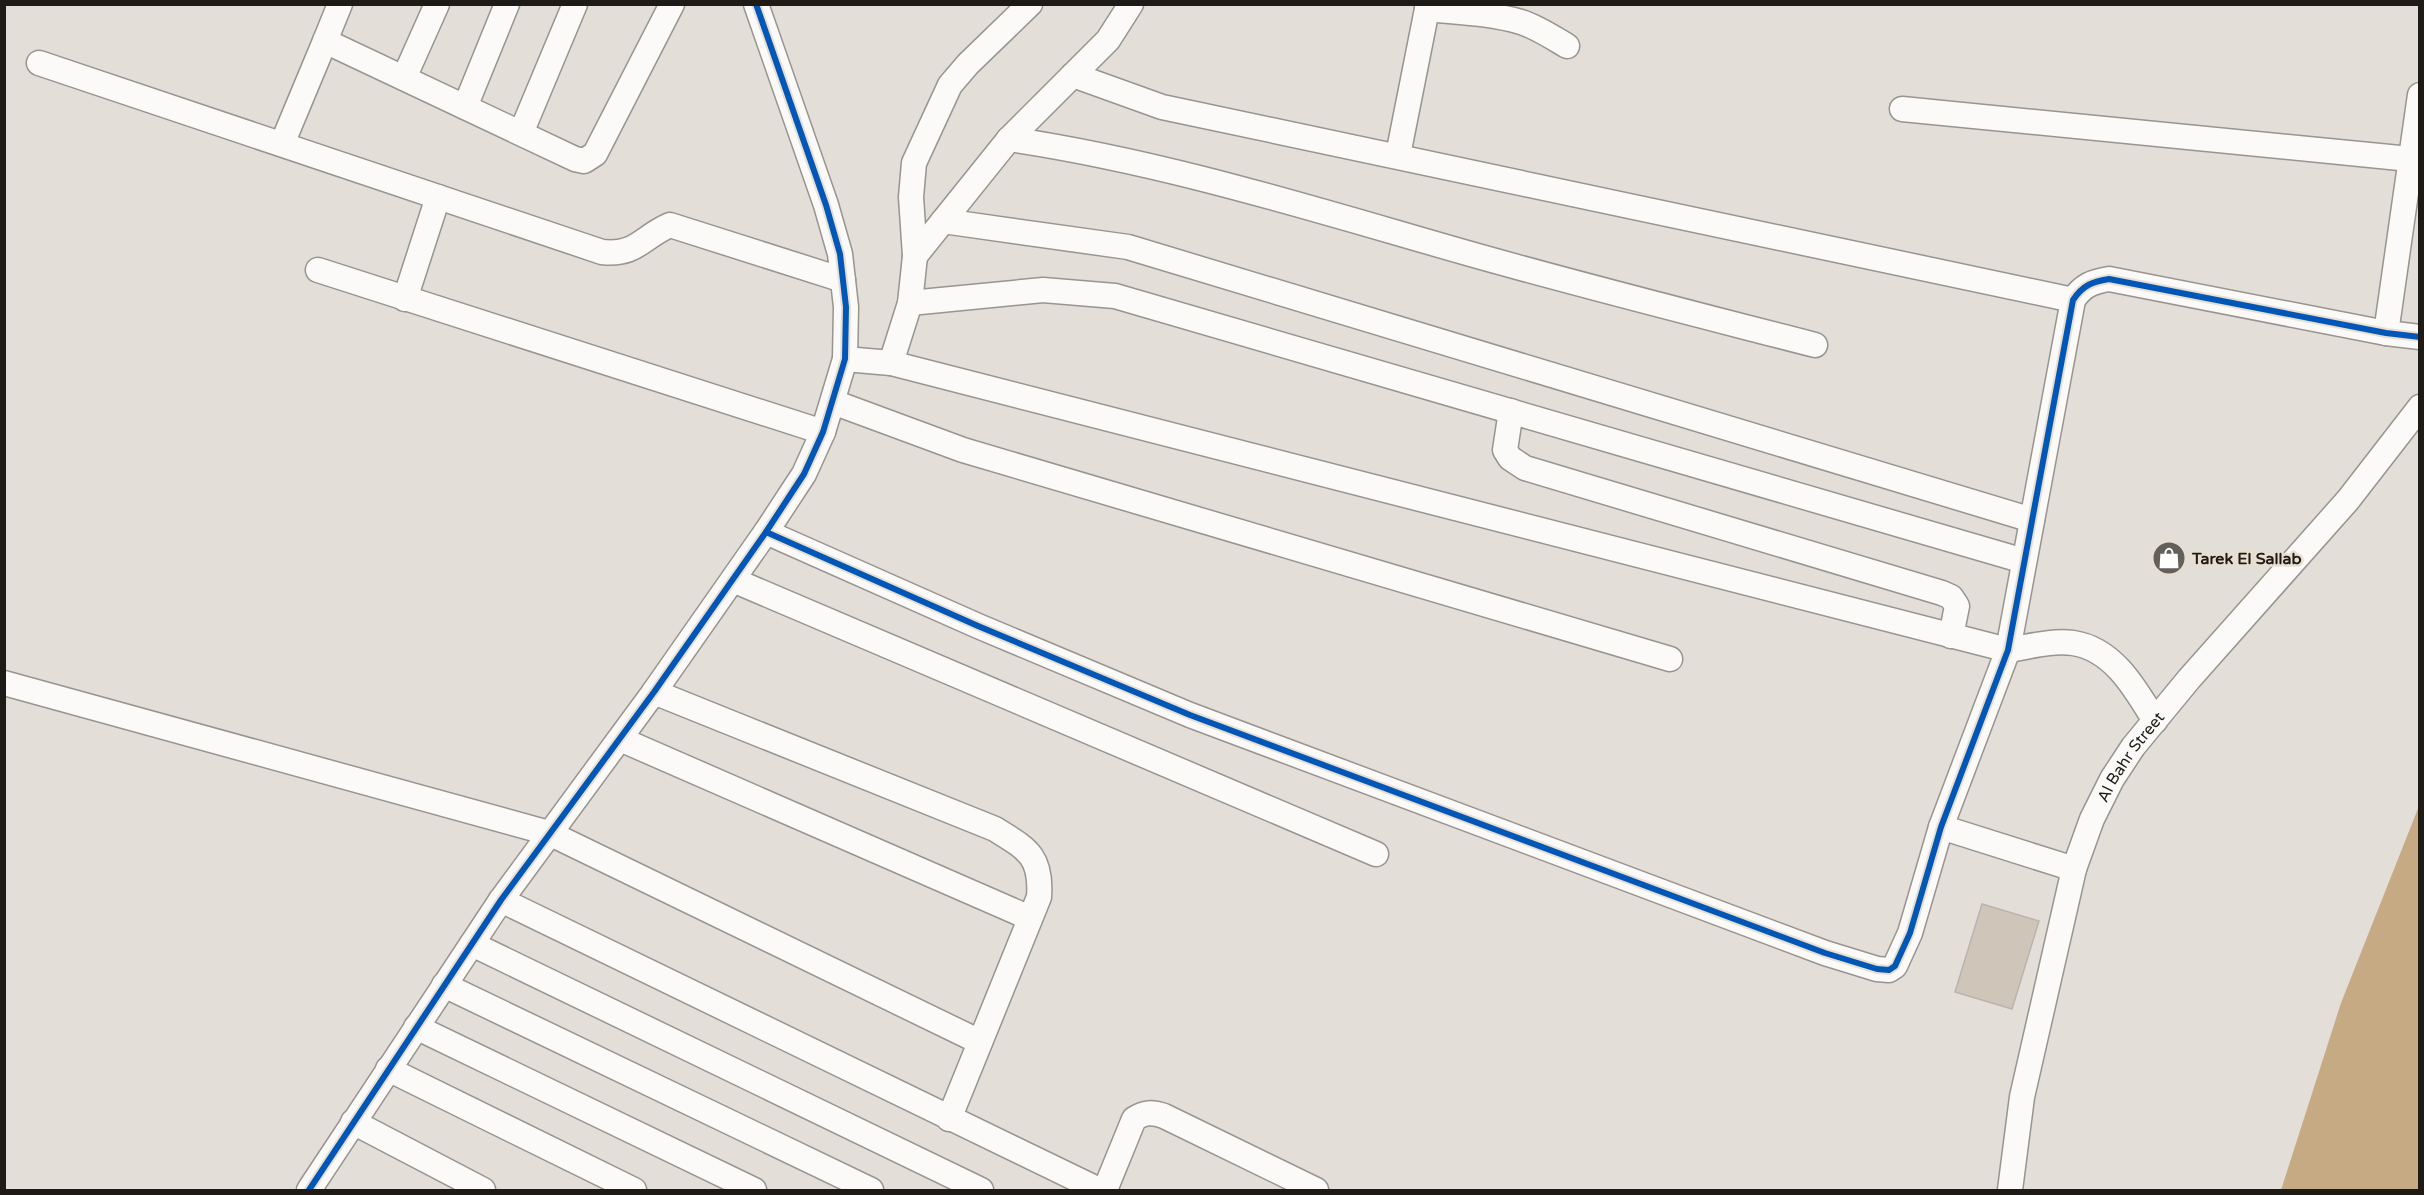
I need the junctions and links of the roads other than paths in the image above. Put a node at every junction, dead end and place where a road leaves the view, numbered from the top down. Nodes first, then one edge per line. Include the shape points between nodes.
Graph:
1 (340, 4) edge
2 (437, 4) edge
3 (507, 4) edge
4 (575, 4) edge
5 (672, 4) edge
6 (756, 4) edge
7 (1030, 4) edge
8 (1131, 4) edge
9 (1427, 7) edge
10 (325, 41) junction
11 (1567, 46) dead end
12 (39, 63) dead end
13 (1073, 75) junction
14 (404, 78) junction
15 (2420, 96) edge
16 (465, 107) junction
17 (1902, 109) dead end
18 (521, 133) junction
19 (1009, 139) junction
20 (282, 144) junction
21 (1398, 155) junction
22 (2410, 159) junction
23 (438, 197) junction
24 (943, 221) junction
25 (915, 256) junction
26 (318, 270) dead end
27 (843, 280) junction
28 (405, 298) junction
29 (2073, 300) junction
30 (910, 303) junction
31 (2386, 333) junction
32 (2420, 337) edge
33 (1815, 345) dead end
34 (845, 358) junction
35 (891, 363) junction
36 (833, 402) junction
37 (2420, 407) edge
38 (1510, 411) junction
39 (824, 432) junction
40 (2032, 520) junction
41 (766, 532) junction
42 (2024, 561) junction
43 (733, 580) junction
44 (1951, 636) junction
45 (2008, 650) junction
46 (1670, 659) dead end
47 (4, 683) edge
48 (654, 692) junction
49 (2155, 721) junction
50 (620, 739) junction
51 (1941, 827) junction
52 (549, 834) junction
53 (1376, 854) dead end
54 (2074, 869) junction
55 (501, 900) junction
56 (1030, 918) junction
57 (472, 944) junction
58 (444, 985) junction
59 (416, 1027) junction
60 (980, 1042) junction
61 (388, 1069) junction
62 (949, 1119) junction
63 (353, 1122) junction
64 (309, 1191) edge
65 (483, 1191) edge
66 (634, 1191) edge
67 (754, 1191) edge
68 (872, 1191) edge
69 (981, 1191) edge
70 (1099, 1191) edge
71 (1105, 1191) edge
72 (1316, 1191) edge
73 (2010, 1191) edge

1 - 10 street
2 - 14 street
3 - 16 street
4 - 18 street
5 - 18 street via 590,159 575,159
6 - 27 street via 826,205
7 - 25 street via 950,85 914,163 911,197
8 - 13 street via 1108,40
9 - 11 street via 1522,22
9 - 21 street
10 - 14 street
10 - 20 street
12 - 20 street
13 - 19 street
13 - 21 street via 1162,106
14 - 16 street
15 - 22 street
16 - 18 street
17 - 22 street
19 - 24 street
19 - 33 street via 1076,149 1167,170 1579,285
20 - 23 street
21 - 29 street
22 - 31 street
23 - 27 street via 602,252 619,254 630,250 670,225
23 - 28 street
24 - 25 street
24 - 40 street via 1128,247
25 - 30 street
26 - 28 street
27 - 34 street
28 - 39 street
29 - 31 street via 2081,288 2109,279
29 - 40 street
30 - 35 street
30 - 38 street via 1043,290 1115,296
31 - 32 street
34 - 35 street
34 - 36 street
35 - 44 street
36 - 39 street
36 - 46 street via 963,450
37 - 49 street, Al Bahr Street via 2348,500
38 - 42 street
38 - 44 street via 1505,450 1525,468 1942,593 1957,606
39 - 41 street via 804,474
40 - 42 street
41 - 43 street
41 - 51 street via 1190,715 1624,879 1877,969 1889,970 1902,953
42 - 45 street
43 - 48 street
43 - 53 street
44 - 45 street
45 - 49 street via 2073,643 2096,652 2129,679
45 - 51 street
47 - 52 street
48 - 50 street
48 - 56 street via 995,829 1034,859 1041,876 1039,897
49 - 54 street, Al Bahr Street via 2112,779
50 - 52 street
50 - 56 street
51 - 54 street
52 - 55 street
52 - 60 street
54 - 73 street, Al Bahr Street via 2022,1097
55 - 57 street
55 - 62 street
56 - 60 street
57 - 58 street
57 - 69 street
58 - 59 street
58 - 68 street
59 - 61 street
59 - 67 street
60 - 62 street
61 - 63 street
61 - 66 street
62 - 70 street
63 - 64 street
63 - 65 street
71 - 72 street via 1134,1119 1143,1113 1164,1116

